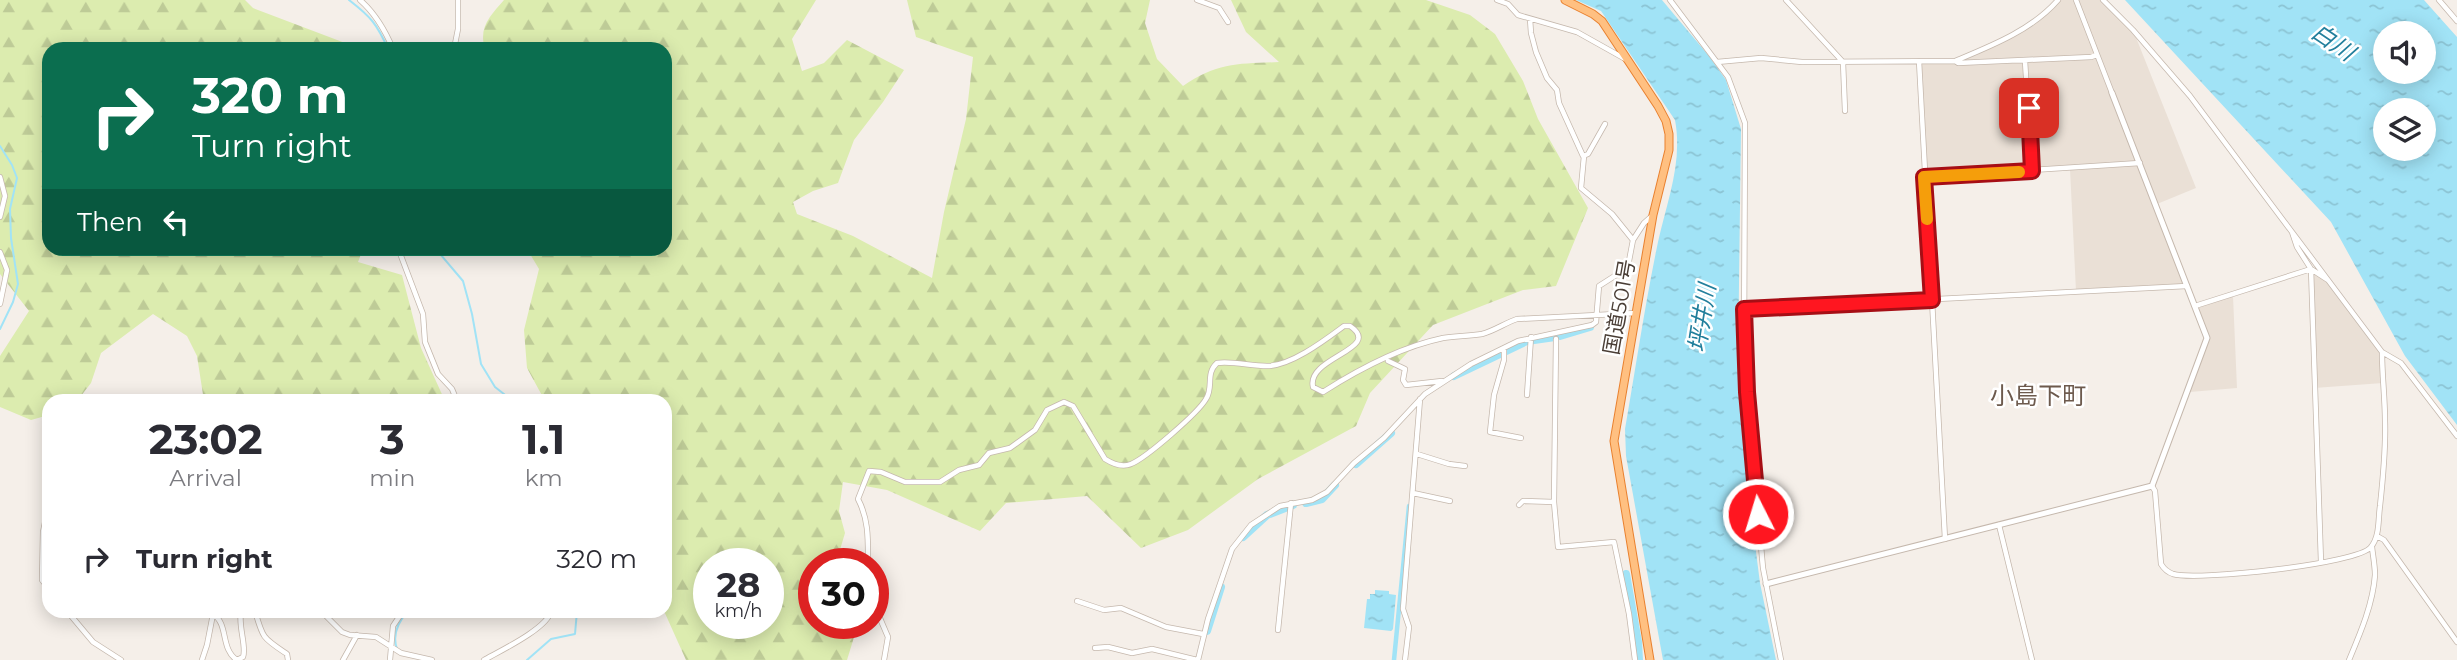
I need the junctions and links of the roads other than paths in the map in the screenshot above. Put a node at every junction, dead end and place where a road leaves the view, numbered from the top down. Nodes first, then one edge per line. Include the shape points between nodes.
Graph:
1 (360, 0) edge
2 (458, 0) edge
3 (1197, 0) edge
4 (1497, 0) edge
5 (1565, 0) edge
6 (1670, 0) edge
7 (1786, 0) edge
8 (2057, 0) edge
9 (2076, 0) edge
10 (2103, 0) edge
11 (2439, 0) edge
12 (1530, 19) junction
13 (2457, 21) edge
14 (1227, 22) dead end
15 (390, 42) edge
16 (455, 42) edge
17 (2097, 55) junction
18 (1628, 60) junction
19 (1919, 61) junction
20 (1955, 61) junction
21 (2025, 61) junction
22 (1717, 62) junction
23 (1843, 62) junction
24 (2112, 93) joint
25 (1845, 111) dead end
26 (1605, 124) dead end
27 (1584, 156) junction
28 (2140, 163) junction
29 (2032, 171) junction
30 (0, 177) edge
31 (1924, 177) junction
32 (1653, 215) junction
33 (0, 217) edge
34 (2292, 232) junction
35 (1633, 240) junction
36 (0, 251) edge
37 (401, 256) edge
38 (2311, 269) junction
39 (2328, 280) junction
40 (2188, 285) junction
41 (1932, 300) junction
42 (0, 304) edge
43 (2195, 306) junction
44 (1744, 309) junction
45 (1636, 313) junction
46 (1598, 314) junction
47 (1556, 339) dead end
48 (1532, 340) junction
49 (1504, 350) junction
50 (2382, 352) junction
51 (1388, 362) dead end
52 (1442, 382) junction
53 (454, 394) edge
54 (1527, 395) dead end
55 (1420, 398) junction
56 (2457, 436) edge
57 (1521, 438) dead end
58 (1417, 454) junction
59 (1465, 466) dead end
60 (2152, 486) junction
61 (1413, 493) junction
62 (1450, 501) dead end
63 (1554, 502) junction
64 (1291, 504) junction
65 (1519, 505) dead end
66 (1999, 525) junction
67 (2377, 536) junction
68 (1945, 540) junction
69 (2372, 546) junction
70 (868, 548) edge
71 (2321, 562) junction
72 (1766, 584) junction
73 (1077, 601) dead end
74 (73, 618) edge
75 (212, 618) edge
76 (217, 618) edge
77 (240, 618) edge
78 (256, 618) edge
79 (328, 618) edge
80 (398, 618) edge
81 (549, 618) edge
82 (1278, 630) dead end
83 (1203, 634) junction
84 (357, 635) junction
85 (888, 639) edge
86 (2457, 642) edge
87 (391, 646) junction
88 (1095, 648) dead end
89 (494, 654) junction
90 (1635, 657) edge
91 (121, 660) edge
92 (202, 660) edge
93 (288, 660) edge
94 (343, 660) edge
95 (390, 660) edge
96 (432, 660) edge
97 (484, 660) edge
98 (489, 660) edge
99 (884, 660) edge
100 (1198, 660) edge
101 (1405, 660) edge
102 (1650, 660) edge
103 (1781, 660) edge
104 (2032, 660) edge
105 (2349, 660) edge

1 - 15 street
2 - 16 street
3 - 14 street via 1219,8
4 - 12 street
5 - 18 highway, 国道501号 via 1602,21
6 - 22 street
7 - 23 street
8 - 20 street via 2036,20
9 - 17 street
10 - 34 street via 2190,96
11 - 13 street
12 - 18 street via 1577,32
12 - 27 street via 1536,52
17 - 21 street
17 - 24 street
18 - 32 highway, 国道501号 via 1658,106 1669,134
19 - 20 street
19 - 23 street
19 - 31 street
20 - 21 street
21 - 29 street
22 - 23 street via 1761,58
22 - 44 street via 1728,77 1745,123
23 - 25 street
24 - 28 street
26 - 27 street
27 - 35 street via 1581,188 1612,214
28 - 29 street
28 - 40 street
29 - 31 street
30 - 33 street via 5,196
31 - 41 street
32 - 35 street
32 - 45 highway, 国道501号
34 - 38 street
34 - 39 street
35 - 46 street via 1624,270 1599,286
36 - 42 street via 6,270
37 - 53 street via 423,314 425,342 438,374
38 - 39 street
38 - 43 street
38 - 71 street
39 - 50 street
40 - 41 street
40 - 43 street
41 - 44 street
41 - 68 street
43 - 60 street via 2207,338
44 - 72 street via 1747,392
45 - 46 street
45 - 102 highway, 国道501号 via 1614,442
46 - 48 street via 1592,325
46 - 70 street via 1517,320 1482,334 1442,338 1348,375 1323,392 1314,387 1312,377 1356,346 1358,334 1350,326 1278,364 1217,363 1209,375 1206,399 1179,428 1131,464 1105,459 1073,406 1064,402 1047,410 1035,430 1010,448 989,453 979,465 940,482 905,482 869,471 858,499 866,514
47 - 63 street
48 - 49 street
48 - 54 street
49 - 52 street
49 - 57 street via 1490,432
50 - 56 street via 2401,363
50 - 67 street via 2385,422
51 - 52 street via 1405,369 1406,385
52 - 55 street
55 - 58 street
55 - 64 street via 1327,492
58 - 59 street
58 - 61 street
60 - 66 street
60 - 71 street via 2161,564 2172,573 2246,573
61 - 62 street
61 - 101 street via 1403,609 1409,627
63 - 65 street via 1523,501
63 - 90 street via 1558,547 1614,542
64 - 82 street
64 - 83 street via 1264,514 1235,542
66 - 68 street
66 - 104 street
67 - 69 street
67 - 86 street
68 - 72 street
69 - 71 street via 2358,555
69 - 105 street via 2375,575
72 - 103 street
73 - 83 street via 1104,610 1121,608 1166,627
74 - 91 street via 93,642
75 - 92 street
76 - 77 street via 226,646 237,660 245,652
78 - 93 street via 259,630
79 - 84 street via 342,632
80 - 87 street
81 - 89 street
83 - 100 street
84 - 87 street via 376,637
84 - 94 street
85 - 99 street
87 - 95 street
87 - 96 street
88 - 100 street via 1132,653 1152,649
89 - 97 street
89 - 98 street

